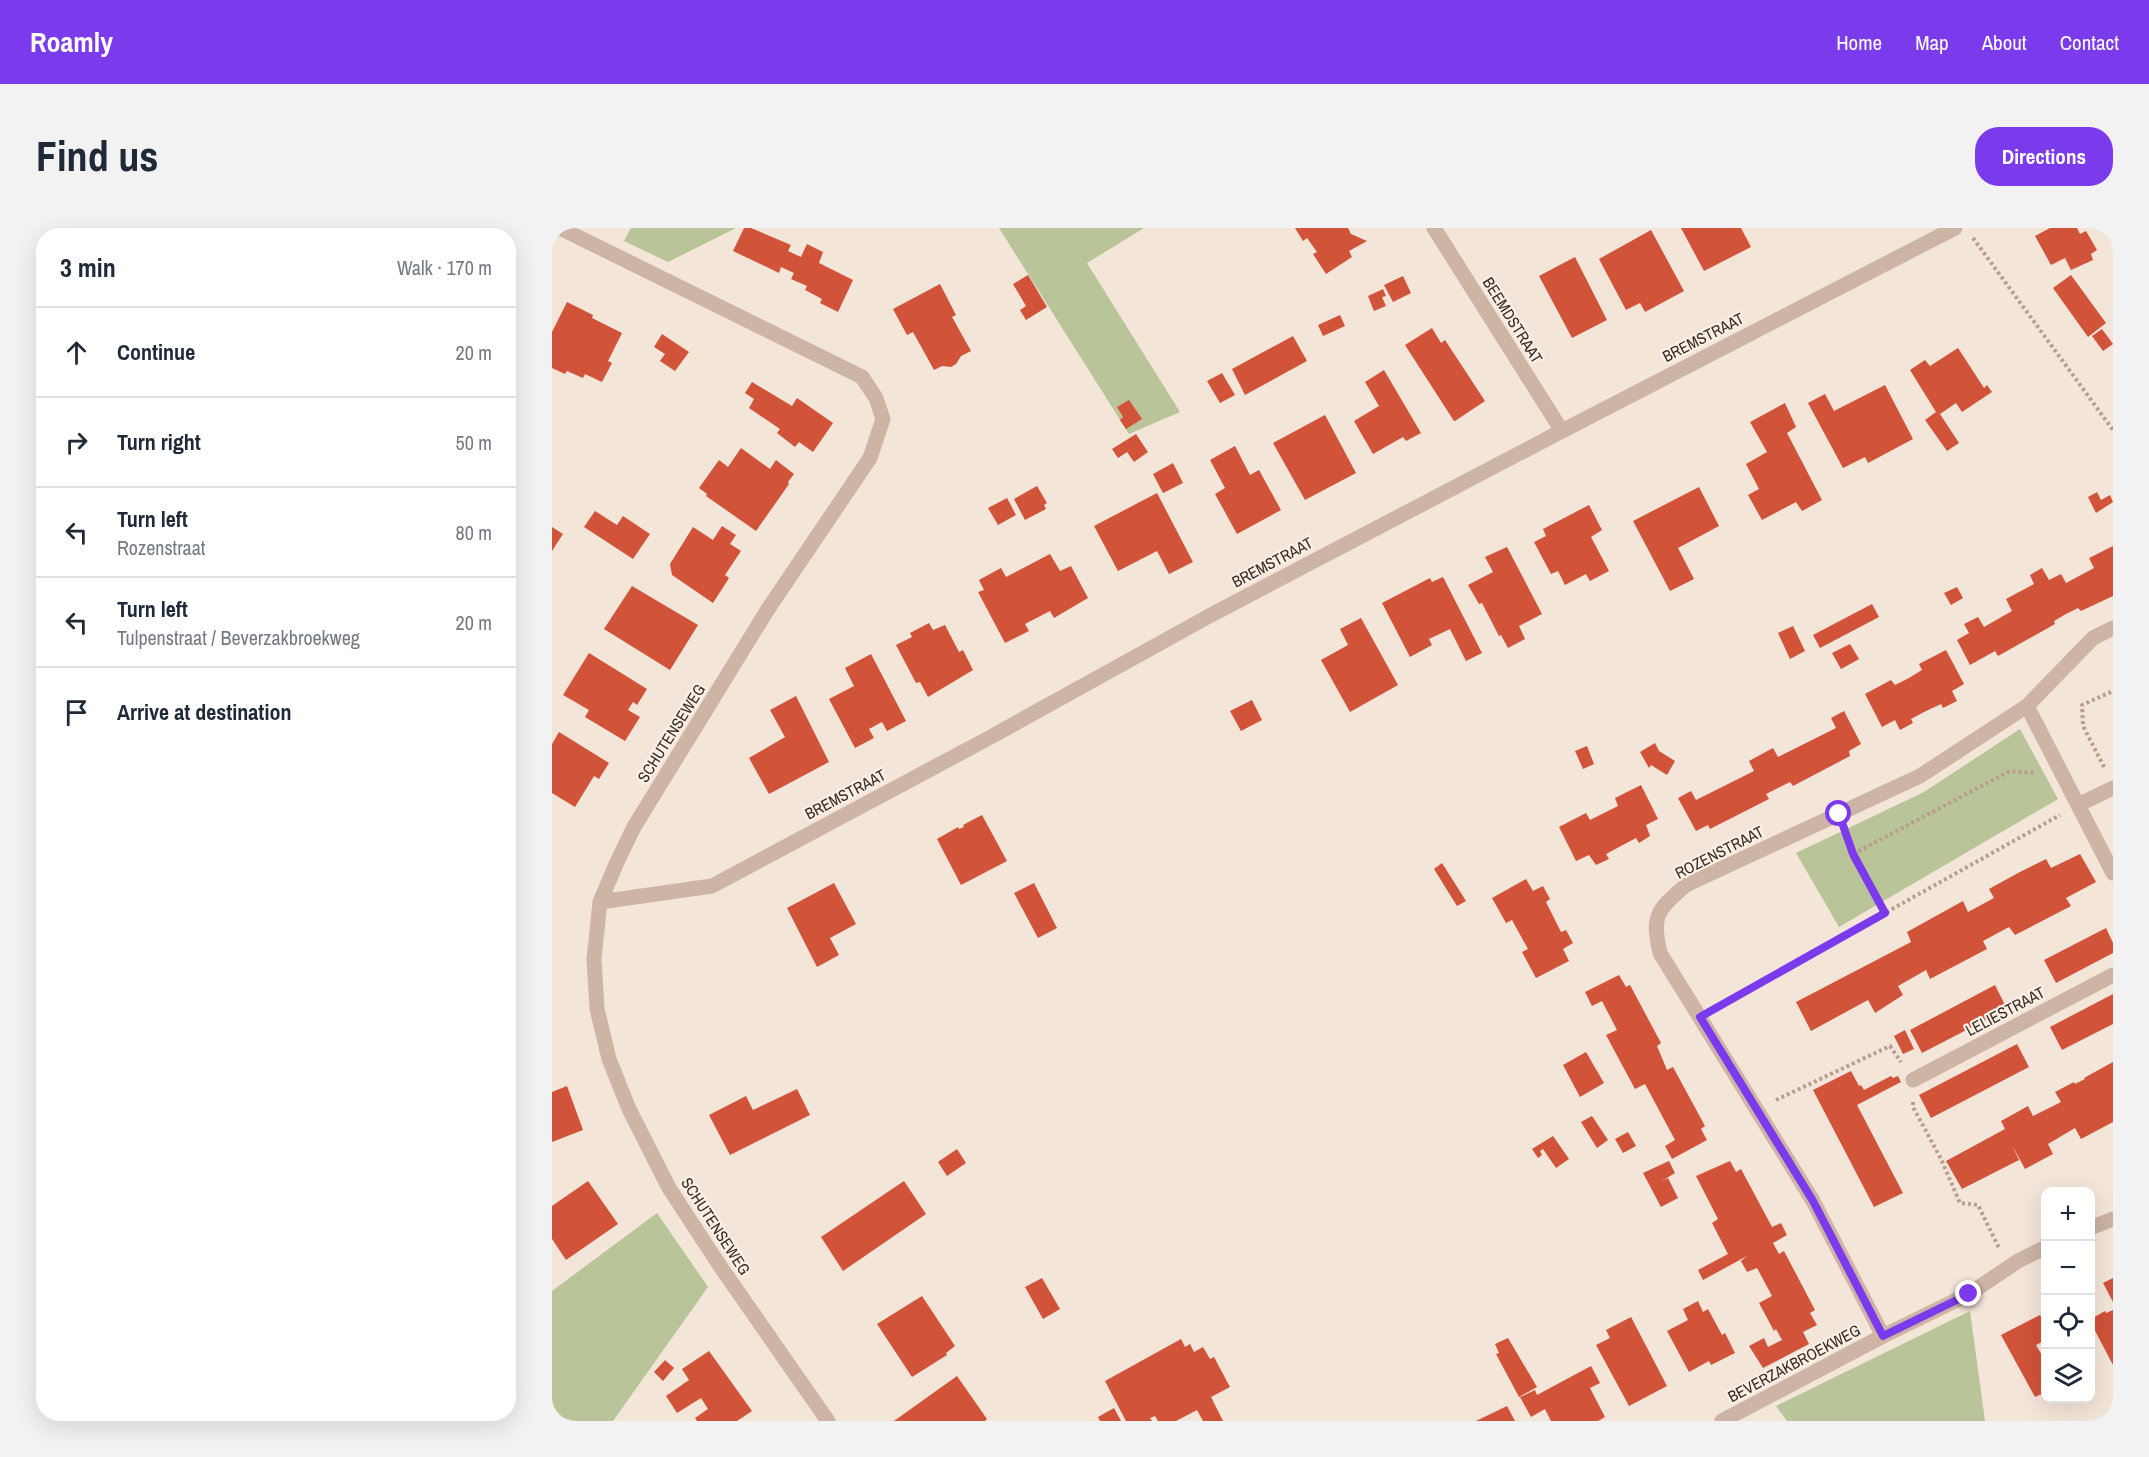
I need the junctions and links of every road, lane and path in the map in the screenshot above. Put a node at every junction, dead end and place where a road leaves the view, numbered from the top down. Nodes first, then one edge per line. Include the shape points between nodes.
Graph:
1 (560, 228) edge
2 (1434, 228) edge
3 (1955, 228) edge
4 (1973, 238) dead end
5 (2113, 430) edge
6 (1562, 431) junction
7 (2113, 628) edge
8 (2113, 691) edge
9 (2027, 706) junction
10 (2062, 775) junction
11 (2111, 782) edge
12 (2078, 805) junction
13 (1839, 814) junction
14 (1853, 854) junction
15 (2113, 873) edge
16 (600, 902) junction
17 (1885, 913) junction
18 (2113, 975) edge
19 (1700, 1017) junction
20 (1913, 1080) junction
21 (1756, 1109) junction
22 (2113, 1219) edge
23 (2095, 1226) edge
24 (1999, 1248) dead end
25 (2041, 1250) edge
26 (1883, 1336) junction
27 (828, 1421) edge
28 (1722, 1421) edge

1 - 16 street, SCHUTENSEWEG via 862,377 876,398 883,419 870,458 768,609 634,827
2 - 6 street, BEEMDSTRAAT
3 - 6 street, BREMSTRAAT
4 - 5 path
6 - 16 street, BREMSTRAAT via 1210,615 712,886
7 - 9 street, ROZENSTRAAT via 2093,638
8 - 11 path via 2082,705 2084,726
9 - 10 street
9 - 13 street, ROZENSTRAAT via 1920,776
10 - 12 street
10 - 14 path via 2010,771
11 - 12 street
12 - 15 street
12 - 17 path
13 - 14 path
13 - 19 street, ROZENSTRAAT via 1686,885 1662,906 1655,930 1660,953
14 - 17 path
16 - 27 street, SCHUTENSEWEG via 594,959 597,1009 609,1059 629,1109 669,1188
17 - 19 path
18 - 20 street, LELIESTRAAT
19 - 21 street, ROZENSTRAAT
20 - 21 path via 1890,1046
20 - 24 path via 1913,1107 1960,1203 1978,1205
21 - 26 street, ROZENSTRAAT via 1813,1201
22 - 23 street
25 - 26 street, BEVERZAKBROEKWEG via 1969,1294
26 - 28 street, BEVERZAKBROEKWEG

